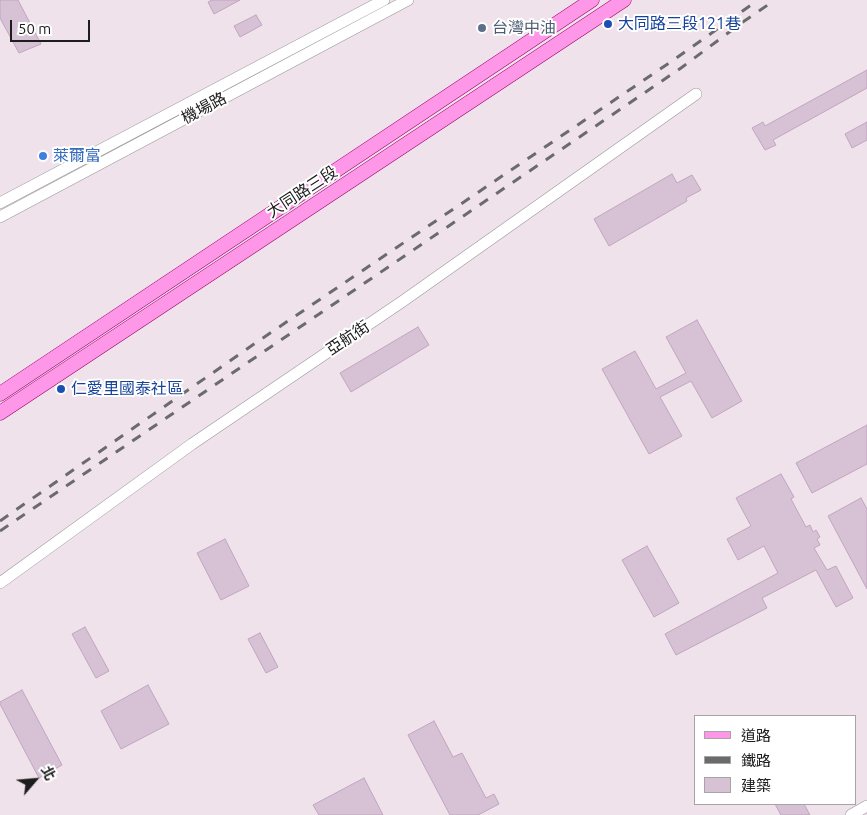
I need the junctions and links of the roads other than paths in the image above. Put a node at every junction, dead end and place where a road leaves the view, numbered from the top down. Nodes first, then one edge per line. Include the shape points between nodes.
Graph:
1 (384, 0) edge
2 (408, 0) edge
3 (592, 0) edge
4 (624, 0) edge
5 (696, 94) dead end
6 (0, 203) edge
7 (0, 217) edge
8 (0, 394) edge
9 (0, 414) edge
10 (0, 583) edge
11 (867, 806) edge
12 (851, 815) edge

1 - 6 street, 機場路
2 - 7 street, 機場路
3 - 8 main road, 大同路三段
4 - 9 main road, 大同路三段
5 - 10 street, 亞航街 via 403,301 192,444
11 - 12 street

